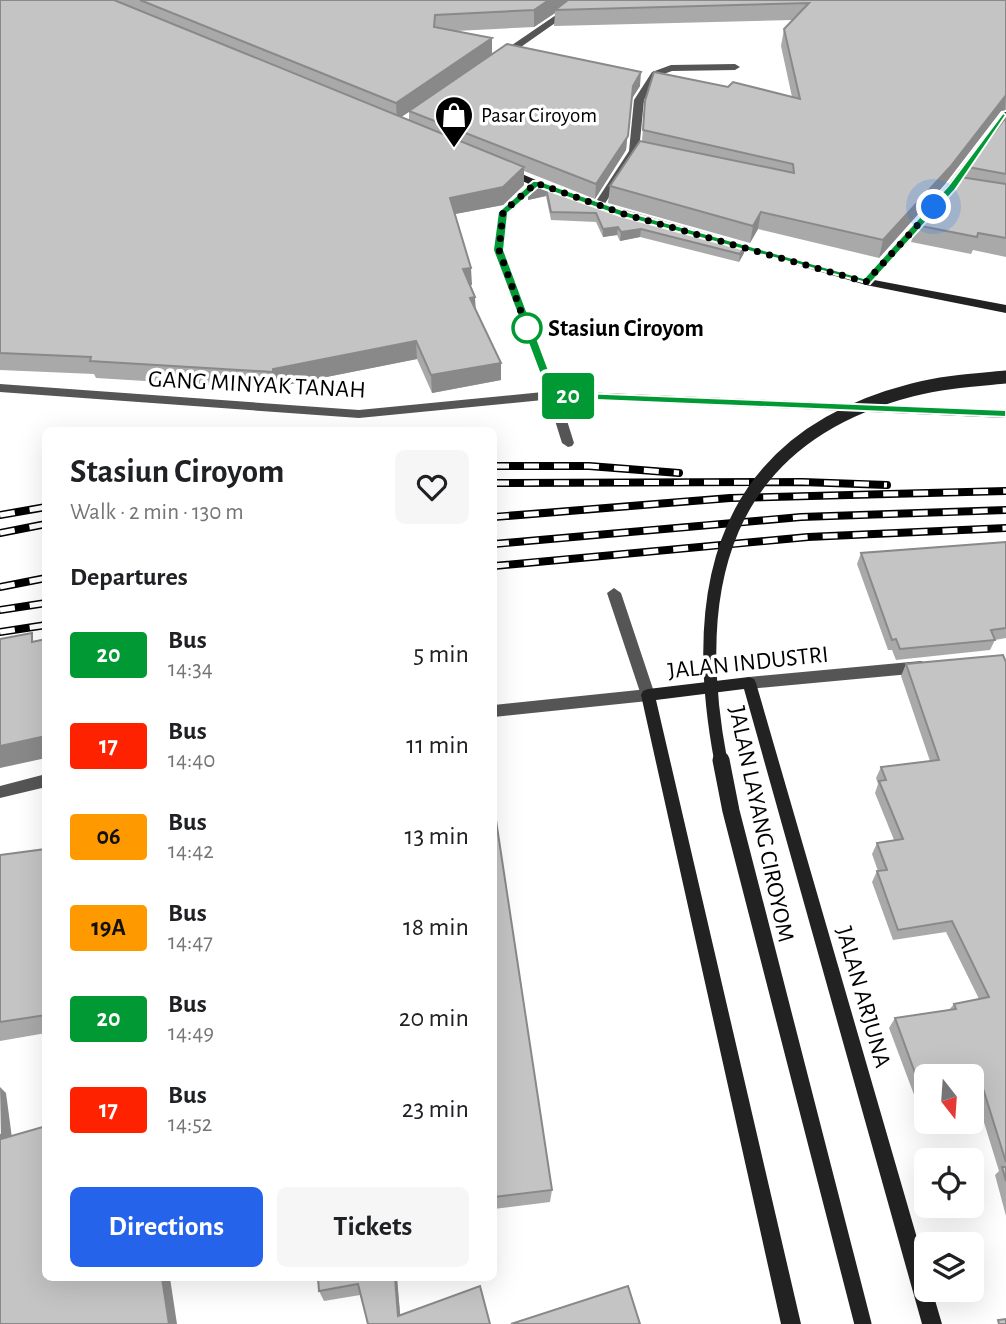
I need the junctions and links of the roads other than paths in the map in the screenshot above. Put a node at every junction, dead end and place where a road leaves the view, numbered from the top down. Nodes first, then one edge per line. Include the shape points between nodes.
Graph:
1 (584, 0) edge
2 (491, 63) edge
3 (735, 67) dead end
4 (1006, 115) edge
5 (634, 151) junction
6 (647, 154) edge
7 (499, 167) edge
8 (536, 183) junction
9 (951, 188) junction
10 (965, 191) edge
11 (561, 192) edge
12 (943, 198) edge
13 (586, 201) edge
14 (598, 206) junction
15 (934, 207) edge
16 (611, 210) edge
17 (715, 240) edge
18 (866, 282) junction
19 (1006, 309) edge
20 (1006, 377) edge
21 (0, 388) edge
22 (553, 395) junction
23 (1006, 414) edge
24 (568, 443) dead end
25 (614, 593) dead end
26 (937, 665) edge
27 (749, 683) junction
28 (648, 695) junction
29 (497, 710) edge
30 (42, 781) edge
31 (0, 792) edge
32 (791, 1324) edge
33 (863, 1324) edge
34 (932, 1324) edge

1 - 2 street
3 - 5 street via 671,68 655,74 639,100
4 - 9 main road
5 - 6 street
5 - 14 street
7 - 8 main road
8 - 11 main road
8 - 22 main road via 503,212 499,250
9 - 10 street
9 - 12 main road
13 - 14 main road
14 - 16 main road
15 - 18 main road
17 - 18 main road
18 - 19 main road
20 - 33 main road, JALAN LAYANG CIROYOM, bridge via 897,395 834,423 783,456 748,498 723,551 714,594 708,650 731,811
21 - 22 street, GANG MINYAK TANAH via 359,414
22 - 23 main road
22 - 24 street
25 - 28 street
26 - 27 street, JALAN INDUSTRI
27 - 28 main road, JALAN INDUSTRI
27 - 34 main road, JALAN ARJUNA
28 - 29 street, JALAN INDUSTRI
28 - 32 main road
30 - 31 street

